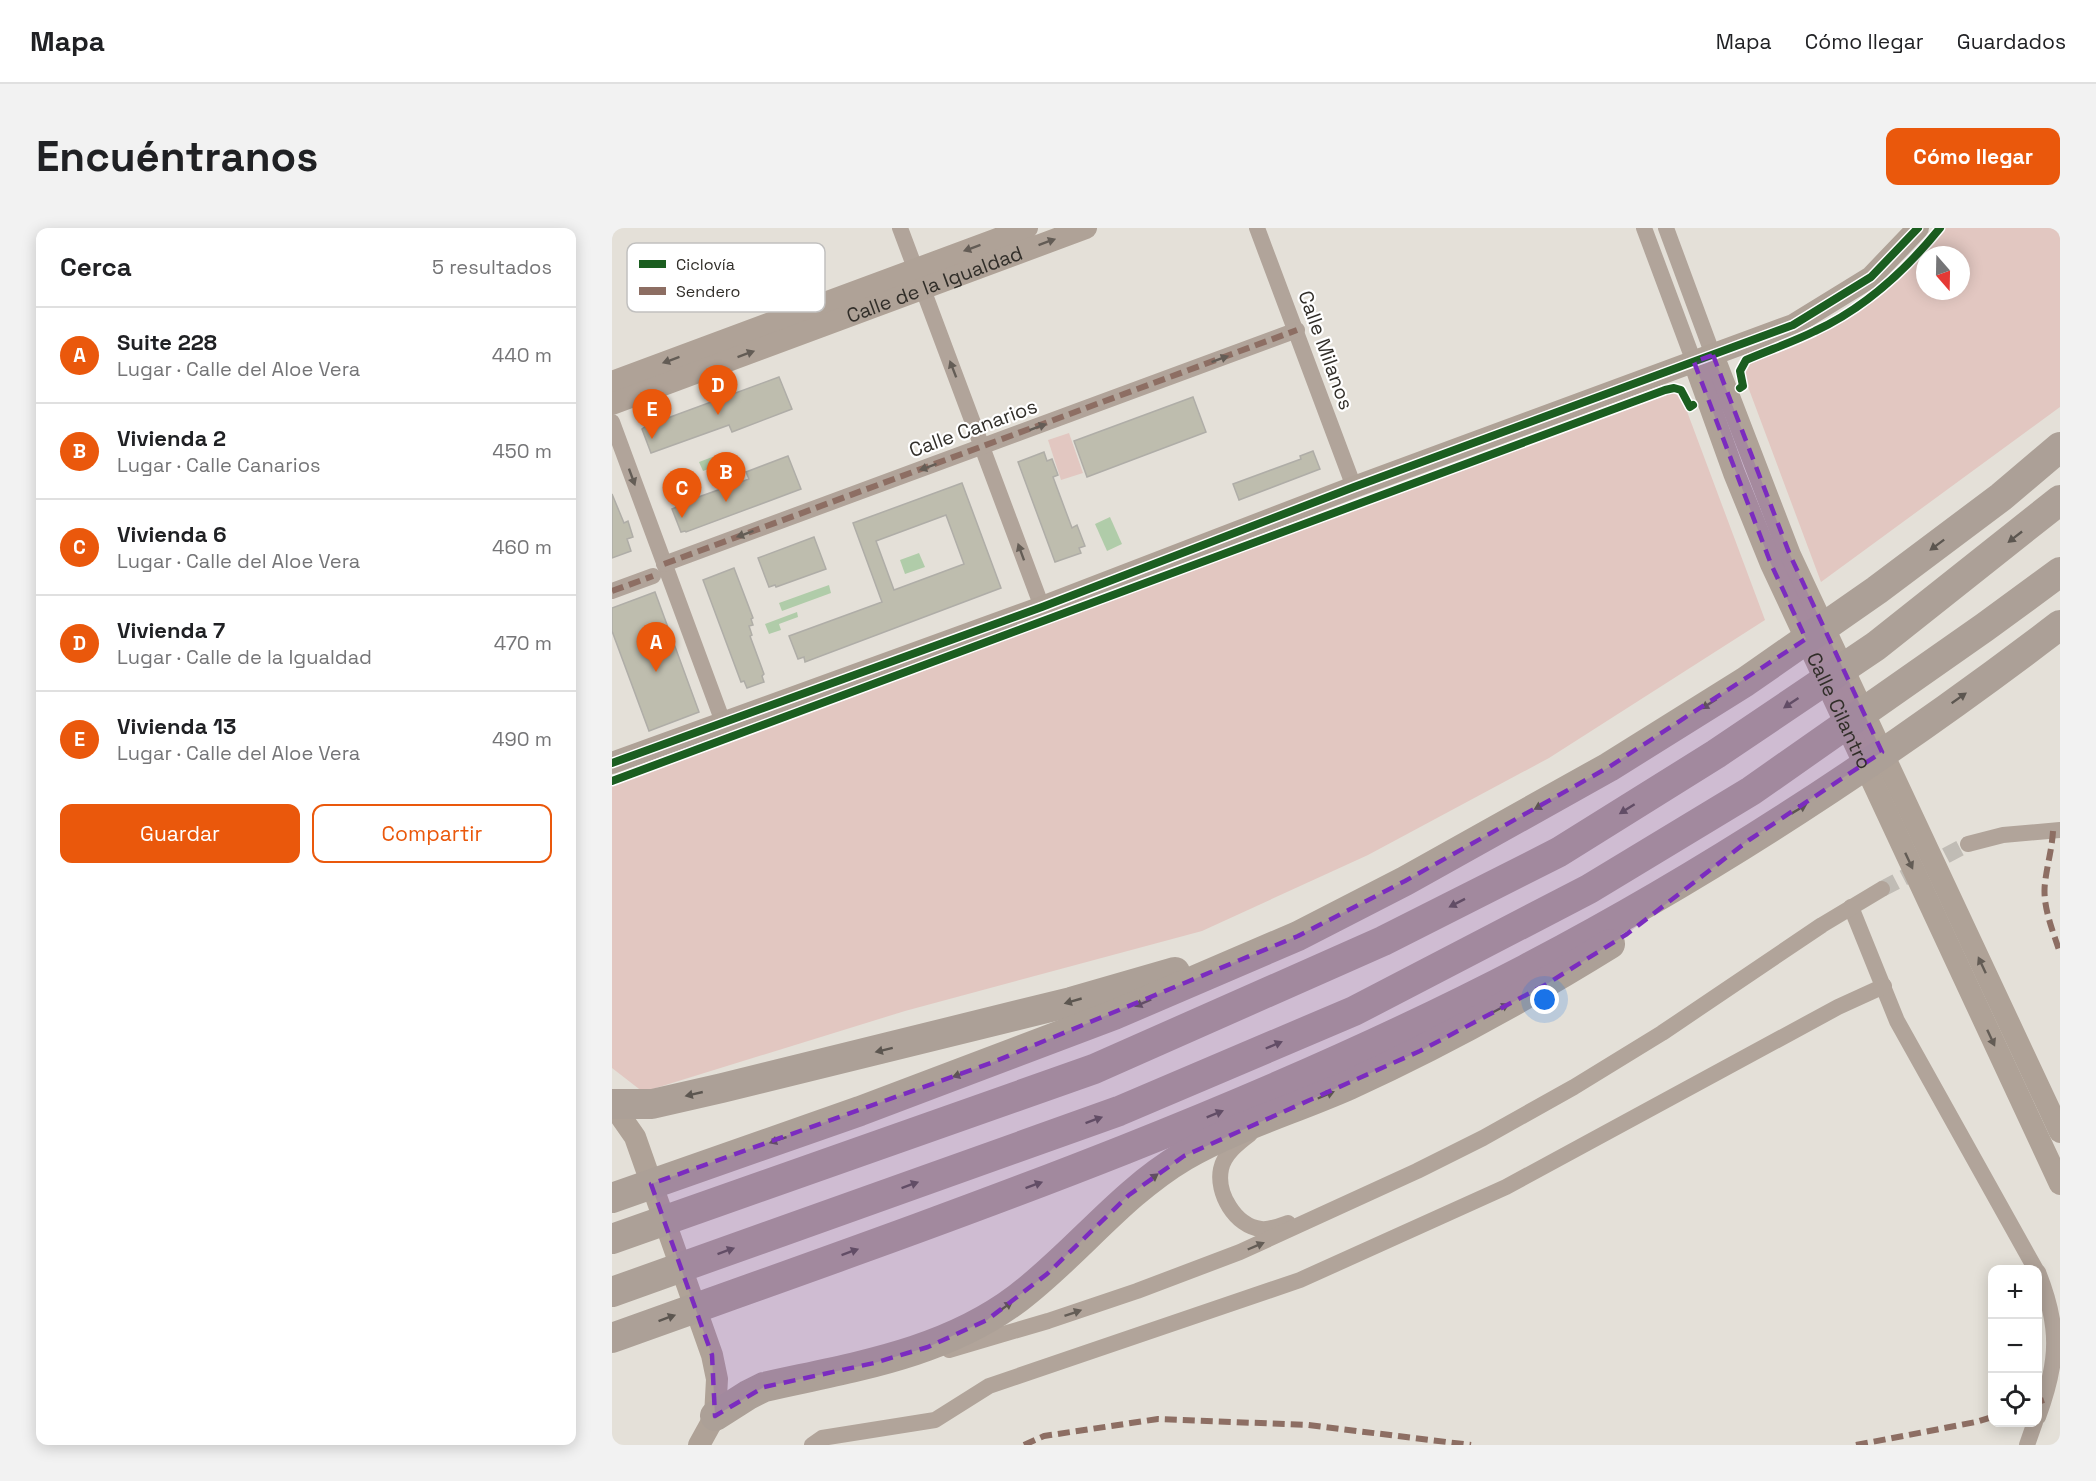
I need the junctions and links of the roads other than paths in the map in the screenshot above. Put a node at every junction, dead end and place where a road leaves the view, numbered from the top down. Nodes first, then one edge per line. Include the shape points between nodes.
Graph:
1 (900, 228) edge
2 (1027, 228) edge
3 (1086, 228) edge
4 (1257, 228) edge
5 (1644, 228) edge
6 (1666, 228) edge
7 (1918, 228) edge
8 (919, 279) junction
9 (825, 311) edge
10 (821, 312) edge
11 (1297, 330) junction
12 (1703, 358) junction
13 (612, 382) edge
14 (612, 404) edge
15 (612, 422) edge
16 (2060, 429) edge
17 (983, 447) junction
18 (2060, 447) edge
19 (1354, 487) junction
20 (2001, 497) junction
21 (2060, 500) edge
22 (659, 570) junction
23 (2060, 572) edge
24 (612, 591) edge
25 (1042, 607) junction
26 (2060, 625) edge
27 (723, 722) junction
28 (612, 763) edge
29 (1894, 802) junction
30 (2060, 830) edge
31 (1749, 840) junction
32 (1968, 844) tunnel mouth
33 (1405, 881) junction
34 (1882, 890) tunnel mouth
35 (1851, 907) junction
36 (1884, 986) junction
37 (612, 1104) edge
38 (1294, 1108) junction
39 (2060, 1132) edge
40 (2060, 1184) edge
41 (612, 1197) edge
42 (1354, 1199) junction
43 (612, 1239) edge
44 (2034, 1265) edge
45 (2042, 1280) edge
46 (612, 1292) edge
47 (612, 1338) edge
48 (874, 1363) junction
49 (2042, 1403) edge
50 (716, 1416) junction
51 (2033, 1427) edge
52 (699, 1445) edge
53 (812, 1445) edge
54 (2026, 1445) edge

1 - 8 street
2 -> 8 street, Calle de la Igualdad
8 -> 3 street, Calle de la Igualdad
4 - 11 street, Calle Milanos
5 - 12 street, Calle Cilantro
6 - 12 street, Calle Cilantro
7 - 12 street via 1872,277 1793,325
8 -> 9 street, Calle de la Igualdad
14 -> 8 street, Calle de la Igualdad
17 -> 8 street
10 -> 13 street, Calle de la Igualdad
17 -> 11 street, Calle Canarios
11 - 19 street, Calle Milanos
12 - 19 street
12 - 29 street, Calle Cilantro via 1790,555 1795,593
15 -> 22 street
16 - 20 highway via 2028,461
17 -> 22 street, Calle Canarios
25 -> 17 street
18 - 20 highway
19 - 25 street
20 -> 33 highway via 1745,682 1609,767
21 -> 43 highway via 1876,646 1716,754 1559,852 1383,941 1094,1069
22 - 24 street, Calle Canarios
22 - 27 street
46 -> 23 highway via 1119,1111 1354,1011 1589,889 1751,791
25 - 27 street
31 -> 26 highway via 1815,799
27 - 28 street
39 -> 29 street, Calle Cilantro
29 -> 40 street, Calle Cilantro
30 - 32 street via 2003,835
38 -> 31 highway via 1420,1051 1545,985 1627,934
47 -> 31 highway via 1069,1172 1224,1110 1526,969
33 -> 37 highway via 1189,967 1071,1002 698,1094 652,1104
33 -> 41 highway via 1298,936 1114,1015 860,1111
34 - 35 street
35 - 36 street
35 - 42 street via 1574,1087 1483,1138
36 - 44 street via 1897,1021
36 - 53 street via 1838,1007 1506,1187 1299,1280 989,1386 935,1420 822,1438
37 - 50 street via 635,1137 704,1331 717,1379
38 - 42 street via 1248,1134 1227,1154 1221,1169 1226,1202 1237,1216 1260,1229
48 -> 38 highway via 928,1347 987,1320 1047,1274 1129,1195 1155,1176 1208,1143
48 -> 42 street via 975,1343 1137,1291 1240,1252
45 - 49 street via 2059,1330 2055,1366
48 - 50 highway via 764,1388
50 - 52 street
51 - 54 street

